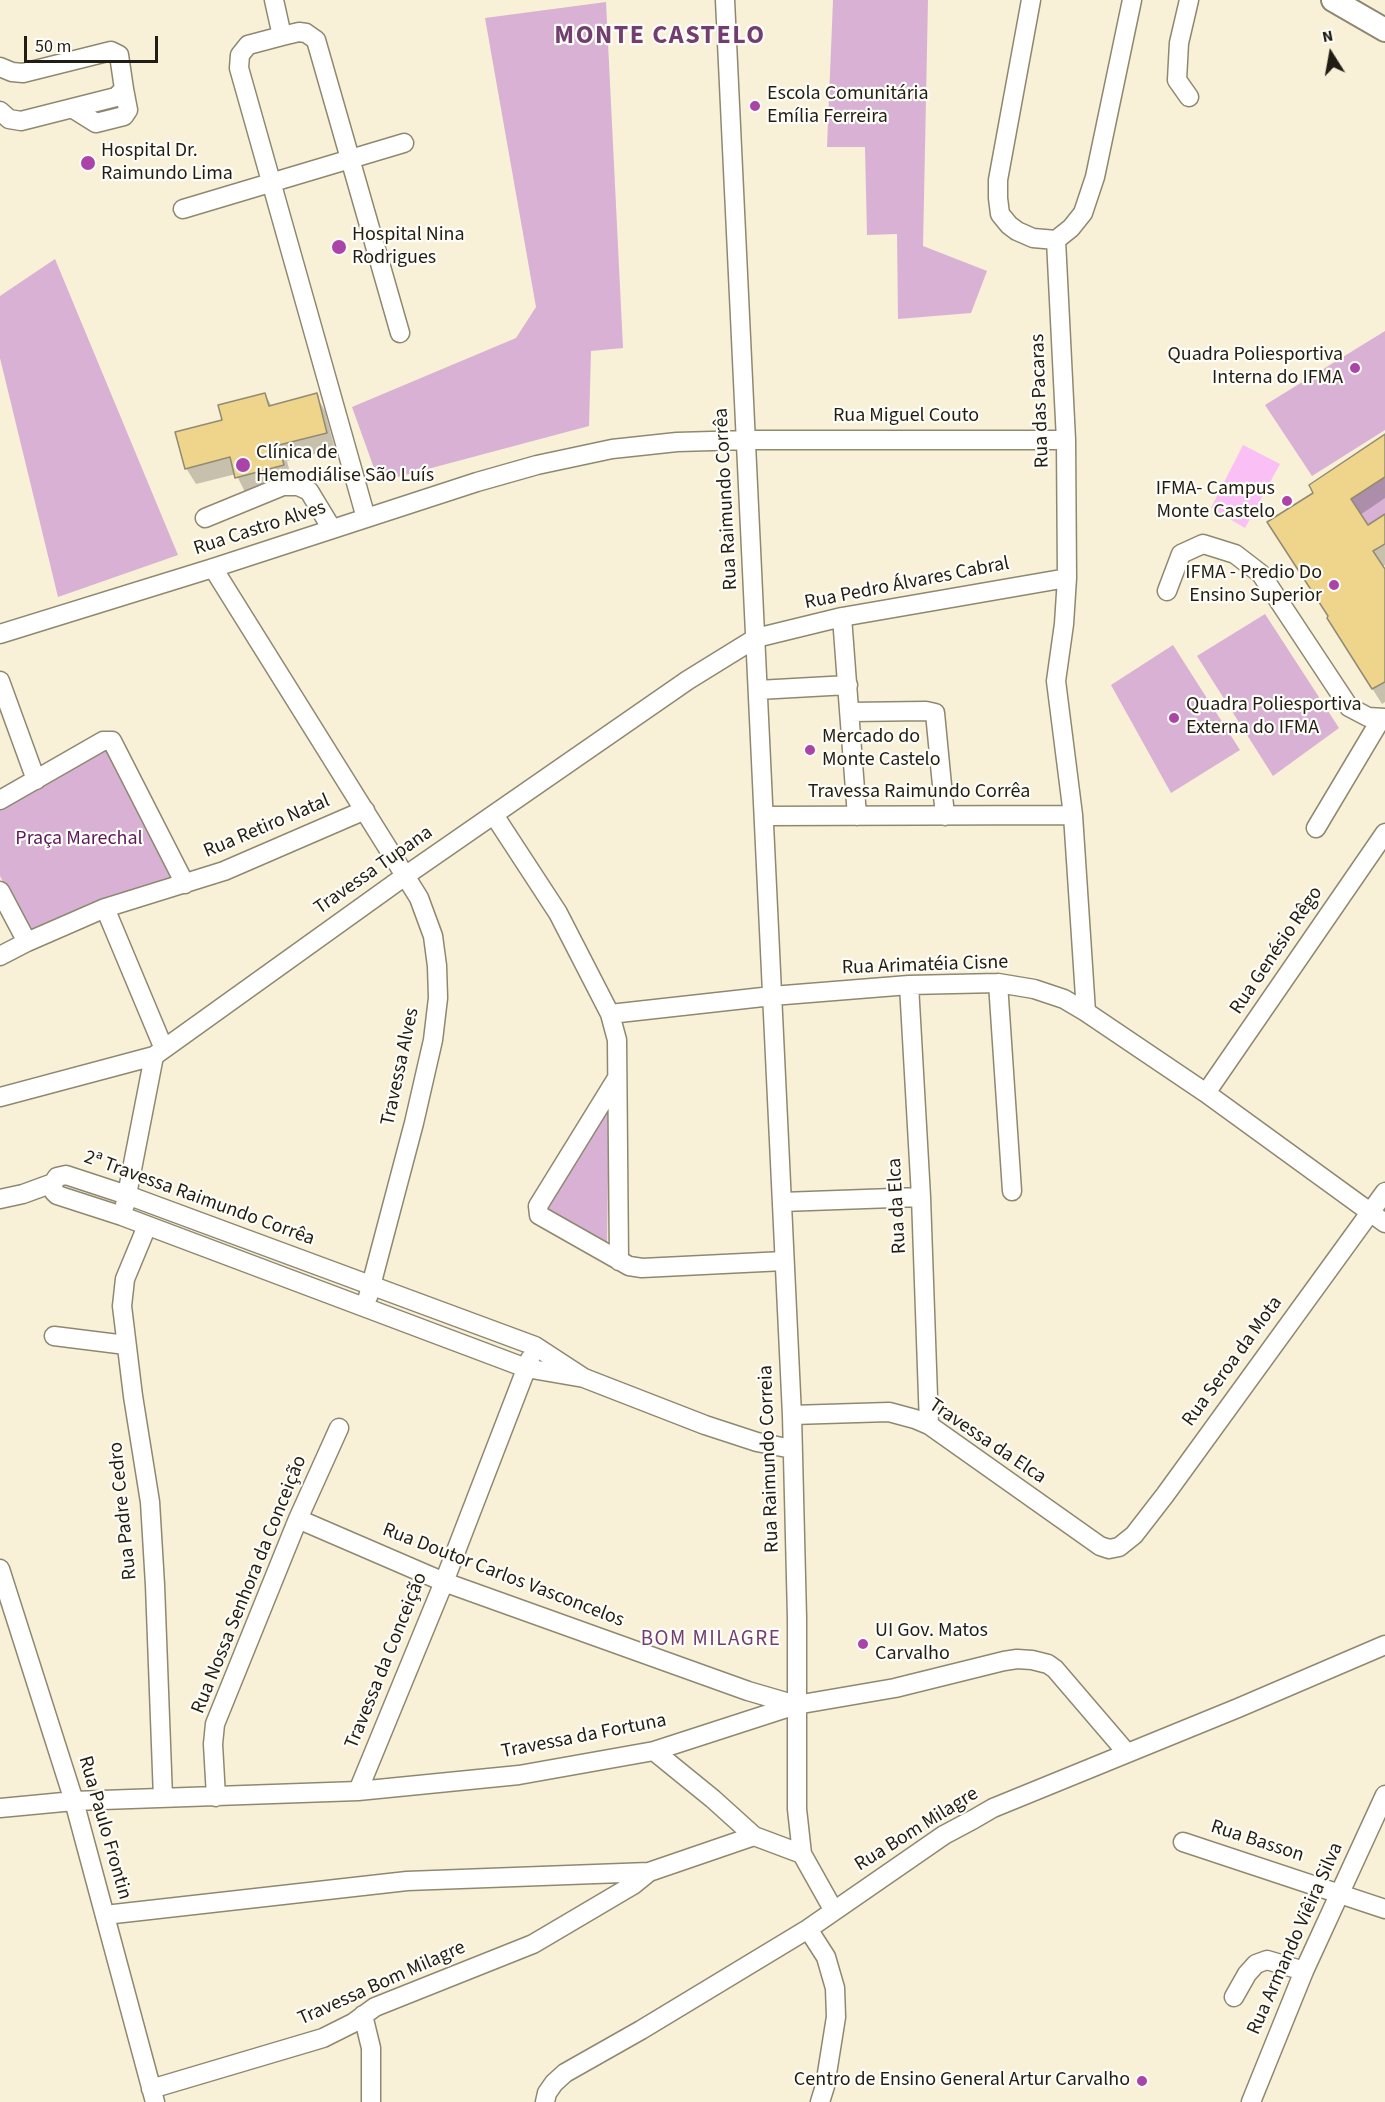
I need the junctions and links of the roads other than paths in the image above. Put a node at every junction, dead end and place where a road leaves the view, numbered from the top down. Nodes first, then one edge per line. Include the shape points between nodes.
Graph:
1 (274, 0) edge
2 (725, 0) edge
3 (1031, 0) edge
4 (1132, 0) edge
5 (1189, 0) edge
6 (1333, 0) edge
7 (1385, 30) edge
8 (282, 36) junction
9 (0, 67) edge
10 (1189, 97) dead end
11 (0, 111) edge
12 (404, 142) dead end
13 (351, 159) junction
14 (272, 183) junction
15 (183, 209) dead end
16 (1056, 240) junction
17 (400, 333) dead end
18 (747, 440) junction
19 (1066, 440) junction
20 (206, 518) dead end
21 (366, 518) junction
22 (332, 529) junction
23 (213, 568) junction
24 (1067, 578) junction
25 (1167, 591) dead end
26 (842, 617) junction
27 (0, 634) edge
28 (756, 638) junction
29 (0, 681) edge
30 (848, 685) junction
31 (758, 690) junction
32 (850, 712) junction
33 (1383, 719) edge
34 (36, 780) junction
35 (0, 800) edge
36 (364, 810) junction
37 (494, 814) junction
38 (1074, 815) junction
39 (764, 816) junction
40 (857, 816) junction
41 (945, 816) junction
42 (1316, 828) dead end
43 (1385, 834) edge
44 (405, 876) junction
45 (185, 884) junction
46 (0, 891) edge
47 (105, 908) junction
48 (27, 942) junction
49 (0, 956) edge
50 (909, 985) junction
51 (998, 992) junction
52 (772, 996) junction
53 (1086, 1012) junction
54 (610, 1014) junction
55 (159, 1053) junction
56 (617, 1078) junction
57 (1206, 1093) junction
58 (0, 1097) edge
59 (52, 1183) junction
60 (1012, 1191) dead end
61 (1385, 1192) edge
62 (128, 1195) junction
63 (921, 1197) junction
64 (0, 1198) edge
65 (782, 1202) junction
66 (122, 1216) junction
67 (1378, 1217) edge
68 (147, 1226) junction
69 (619, 1261) junction
70 (784, 1261) junction
71 (371, 1286) junction
72 (365, 1307) junction
73 (54, 1336) dead end
74 (126, 1345) junction
75 (535, 1346) junction
76 (526, 1368) junction
77 (584, 1378) junction
78 (792, 1415) junction
79 (929, 1425) junction
80 (339, 1428) dead end
81 (792, 1449) junction
82 (298, 1519) junction
83 (1109, 1549) joint
84 (0, 1569) edge
85 (444, 1582) junction
86 (1385, 1645) edge
87 (796, 1705) junction
88 (654, 1750) junction
89 (1127, 1753) junction
90 (358, 1791) junction
91 (1385, 1796) edge
92 (216, 1797) junction
93 (163, 1798) junction
94 (74, 1801) junction
95 (0, 1809) edge
96 (754, 1836) junction
97 (1183, 1842) dead end
98 (802, 1854) junction
99 (649, 1872) junction
100 (1339, 1893) junction
101 (1385, 1909) edge
102 (834, 1911) junction
103 (105, 1915) junction
104 (808, 1929) junction
105 (1304, 1971) junction
106 (1234, 1997) dead end
107 (363, 2015) junction
108 (153, 2095) edge
109 (371, 2102) edge
110 (545, 2102) edge
111 (820, 2102) edge
112 (1251, 2102) edge

1 - 8 street
2 - 18 street, Rua Raimundo Corrêa
3 - 16 street via 998,198 1000,214 1017,231 1033,238
4 - 16 street via 1095,177 1083,213
5 - 10 street via 1179,44 1178,80
6 - 7 main road
8 - 13 street via 299,32 316,40
8 - 14 street via 248,45 238,61
9 - 11 street via 23,73 111,51 118,56 128,110 124,116 96,123 72,108 21,121 9,119
12 - 13 street
13 - 14 street
13 - 17 street
14 - 15 street
14 - 21 street
16 - 19 street, Rua das Pacaras
18 - 19 street, Rua Miguel Couto
18 - 21 street, Rua Castro Alves via 612,449 527,468
18 - 28 street, Rua Raimundo Corrêa
19 - 24 street, Rua das Pacaras
20 - 22 street via 283,486 298,486 309,491
21 - 22 street, Rua Castro Alves
22 - 23 street, Rua Castro Alves
23 - 27 street, Rua Castro Alves
23 - 36 street, Travessa Alves
24 - 26 street, Rua Pedro Álvares Cabral
24 - 38 street, Rua das Pacaras via 1056,681
25 - 33 street via 1181,554 1203,544 1235,554 1261,574 1349,707 1368,717
26 - 28 street, Rua Pedro Álvares Cabral
26 - 30 street
28 - 31 street, Rua Raimundo Corrêa
28 - 37 street, Travessa Tupana via 688,680
29 - 34 street
30 - 31 street
30 - 32 street
31 - 39 street, Rua Raimundo Corrêa
32 - 40 street
32 - 41 street via 934,713
33 - 42 street
34 - 35 street
34 - 45 street via 103,741 112,741
36 - 44 street, Travessa Alves
36 - 45 street, Rua Retiro Natal via 249,862
37 - 44 street, Travessa Tupana
37 - 54 street via 558,914
38 - 41 street, Travessa Raimundo Corrêa
38 - 53 street, Rua das Pacaras
39 - 40 street, Travessa Raimundo Corrêa
39 - 52 street, Rua Raimundo Corrêa
40 - 41 street, Travessa Raimundo Corrêa
43 - 57 street, Rua Genésio Rêgo
44 - 55 street, Travessa Tupana
44 - 71 street, Travessa Alves via 419,898 433,936 438,998 433,1040 414,1123
45 - 47 street, Rua Retiro Natal
46 - 48 street
47 - 48 street, Rua Retiro Natal
47 - 55 street
48 - 49 street, Rua Retiro Natal
50 - 51 street, Rua Arimatéia Cisne
50 - 52 street, Rua Arimatéia Cisne
50 - 63 street, Rua da Elca
51 - 53 street, Rua Arimatéia Cisne via 1034,989
51 - 60 street
52 - 54 street, Rua Arimatéia Cisne
52 - 65 street, Rua Raimundo Correia
53 - 57 street, Rua Arimatéia Cisne
54 - 56 street via 617,1040
55 - 58 street, Travessa Tupana
55 - 62 street
56 - 69 street
56 - 69 street via 537,1210 539,1215
57 - 67 street, Rua Arimatéia Cisne
59 - 62 street, 2ª Travessa Raimundo Corrêa via 66,1175
59 - 64 street, 2ª Travessa Raimundo Corrêa
59 - 66 street via 57,1195
61 - 67 street, Rua Seroa da Mota
62 - 66 street
62 - 71 street, 2ª Travessa Raimundo Corrêa
63 - 65 street
63 - 79 street, Rua da Elca
65 - 70 street, Rua Raimundo Correia
66 - 68 street
67 - 83 street, Rua Seroa da Mota via 1134,1535 1119,1547
68 - 72 street
68 - 74 street, Rua Padre Cedro via 124,1278
69 - 70 street via 642,1268
70 - 78 street, Rua Raimundo Correia
71 - 72 street, Travessa Alves
71 - 75 street, 2ª Travessa Raimundo Corrêa
72 - 76 street
73 - 74 street
74 - 93 street, Rua Padre Cedro via 150,1502
75 - 76 street, Travessa da Conceição
75 - 77 street, 2ª Travessa Raimundo Corrêa
76 - 77 street
76 - 85 street, Travessa da Conceição
77 - 81 street via 705,1425
78 - 79 street, Travessa da Elca via 889,1412
78 - 81 street, Rua Raimundo Correia
79 - 83 street, Travessa da Elca
80 - 82 street, Rua Nossa Senhora da Conceição
81 - 87 street, Rua Raimundo Correia
82 - 85 street, Rua Doutor Carlos Vasconcelos
82 - 92 street, Rua Nossa Senhora da Conceição via 215,1724
84 - 94 street, Rua Paulo Frontin
85 - 87 street, Rua Doutor Carlos Vasconcelos
85 - 90 street, Travessa da Conceição
86 - 89 street, Rua Bom Milagre
87 - 88 street, Travessa da Fortuna
87 - 89 street, Travessa da Fortuna via 895,1688 1004,1660 1032,1660 1055,1669
87 - 98 street, Rua Raimundo Correia via 797,1809
88 - 90 street, Travessa da Fortuna via 519,1775
88 - 96 street
89 - 102 street, Rua Bom Milagre via 993,1808 944,1835
90 - 92 street, Travessa da Fortuna
91 - 100 street, Rua Armando Viêira Silva
92 - 93 street, Travessa da Fortuna
93 - 94 street, Travessa da Fortuna
94 - 95 street, Travessa da Fortuna
94 - 103 street, Rua Paulo Frontin
96 - 98 street
96 - 99 street, Travessa Bom Milagre
97 - 100 street, Rua Basson
98 - 102 street, Rua Raimundo Correia
99 - 103 street, Travessa Bom Milagre via 407,1881
99 - 107 street, Travessa Bom Milagre via 533,1944
100 - 101 street, Rua Basson
100 - 105 street, Rua Armando Viêira Silva
102 - 104 street, Rua Bom Milagre
103 - 108 street, Rua Paulo Frontin
104 - 110 street, Rua Bom Milagre via 565,2073 547,2093
104 - 111 street via 826,1957 835,1988 836,2017
105 - 106 street via 1267,1960 1256,1964
105 - 112 street, Rua Armando Viêira Silva
107 - 108 street, Travessa Bom Milagre via 323,2038
107 - 109 street via 371,2048

